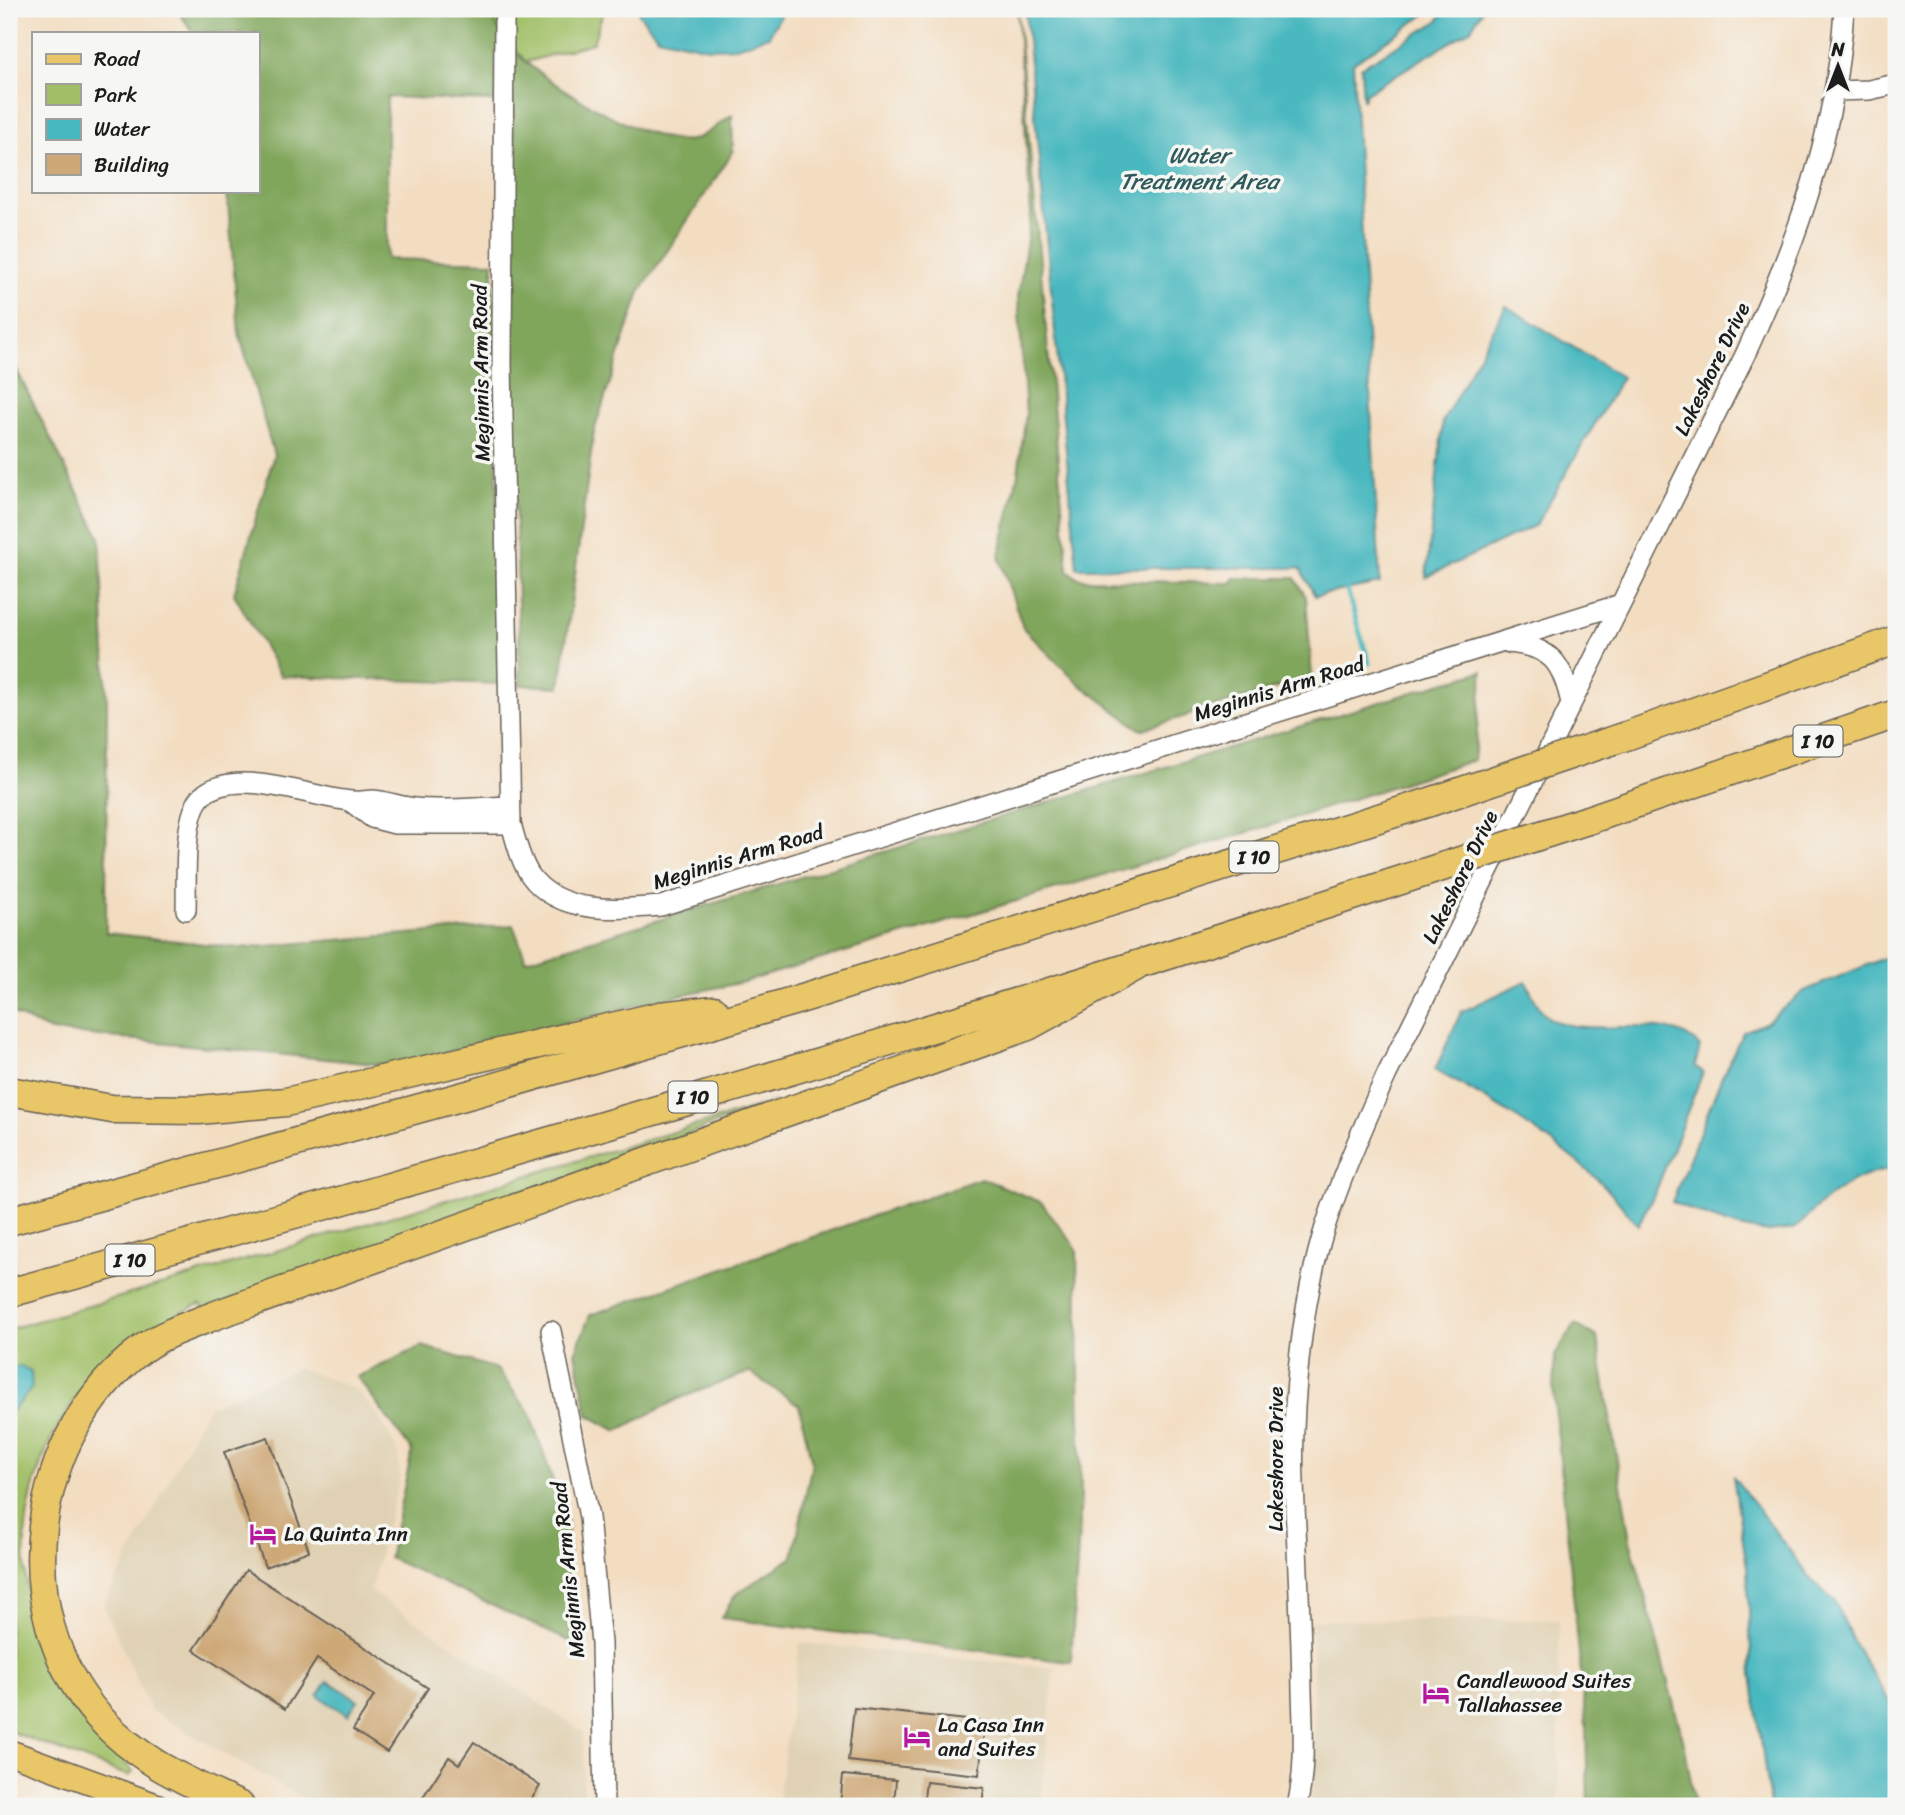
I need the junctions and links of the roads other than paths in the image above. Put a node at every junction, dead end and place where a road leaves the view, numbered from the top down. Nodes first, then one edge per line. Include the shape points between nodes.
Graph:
1 (1844, 9) edge
2 (504, 21) dead end
3 (1896, 84) edge
4 (1835, 91) junction
5 (1620, 604) junction
6 (1896, 640) edge
7 (1504, 643) junction
8 (1571, 703) junction
9 (1896, 714) edge
10 (511, 815) junction
11 (186, 910) dead end
12 (1135, 967) junction
13 (793, 1001) junction
14 (9, 1091) edge
15 (9, 1220) edge
16 (9, 1293) edge
17 (551, 1331) dead end
18 (9, 1752) edge
19 (158, 1806) edge
20 (240, 1806) edge
21 (604, 1806) edge
22 (1297, 1806) edge

1 - 4 street, Lakeshore Drive
2 - 10 street, Meginnis Arm Road via 502,363
3 - 4 street
4 - 5 street, Lakeshore Drive via 1821,158 1784,271
5 - 7 street, Meginnis Arm Road
5 - 8 street, Lakeshore Drive
6 - 13 highway, I 10, bridge via 1430,802
7 - 8 street via 1533,645 1550,656 1565,676
7 - 10 street, Meginnis Arm Road via 661,906 605,909 559,898 531,876 522,861
8 - 22 street, Lakeshore Drive via 1375,1099 1324,1230 1295,1405 1303,1716
9 - 12 highway, I 10, bridge
10 - 11 street via 395,824 372,818 351,802 296,788 219,787 202,796 194,811
12 - 16 highway, I 10 via 250,1227
12 - 20 highway via 1028,1026 224,1312 143,1348 117,1372 72,1434 46,1503 40,1555 48,1624 66,1669 97,1716 124,1742 150,1763
13 - 14 highway via 660,1016 286,1102 200,1110 112,1109
13 - 15 highway, I 10
17 - 21 street, Meginnis Arm Road via 589,1517 601,1643
18 - 19 main road

